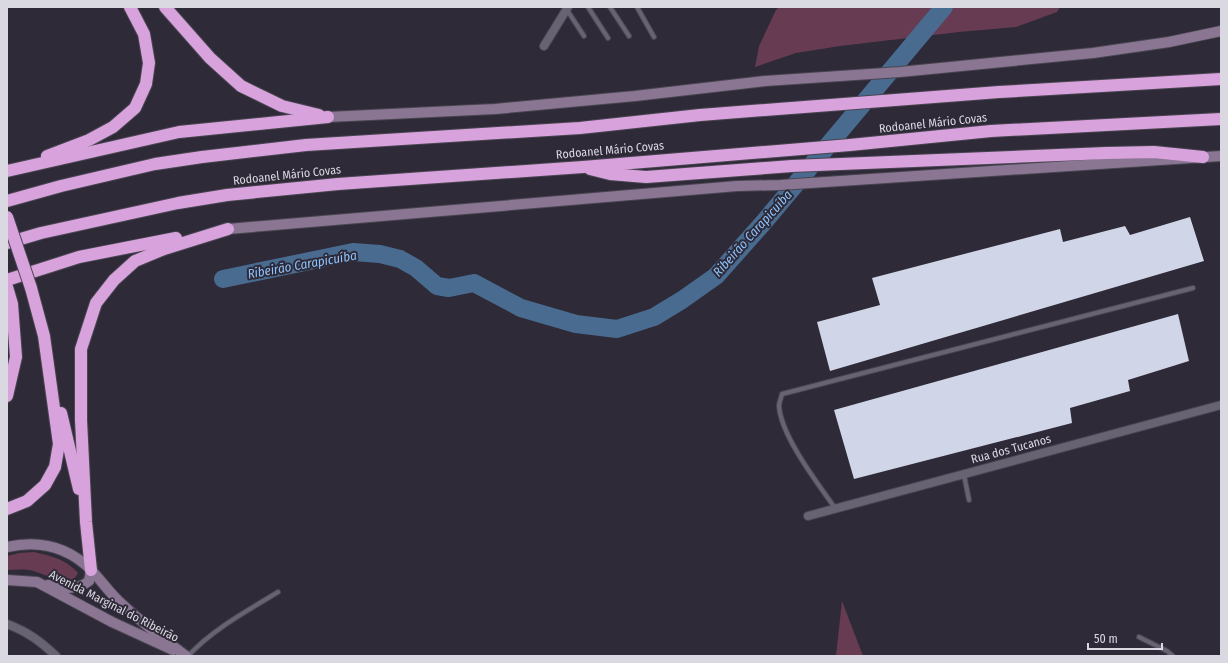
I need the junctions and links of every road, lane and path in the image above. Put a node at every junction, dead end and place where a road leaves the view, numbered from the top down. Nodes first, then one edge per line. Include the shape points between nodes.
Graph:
1 (130, 7) edge
2 (165, 7) edge
3 (588, 7) edge
4 (610, 7) edge
5 (637, 7) edge
6 (567, 8) edge
7 (1221, 31) edge
8 (584, 36) dead end
9 (629, 36) dead end
10 (654, 36) dead end
11 (608, 38) dead end
12 (544, 46) dead end
13 (1221, 79) edge
14 (328, 117) junction
15 (1221, 119) edge
16 (1221, 156) edge
17 (1203, 157) junction
18 (583, 167) junction
19 (7, 171) edge
20 (7, 201) edge
21 (7, 217) edge
22 (228, 229) junction
23 (7, 244) edge
24 (7, 280) edge
25 (7, 288) edge
26 (1193, 288) dead end
27 (44, 336) junction
28 (7, 396) edge
29 (1221, 405) edge
30 (964, 474) junction
31 (969, 500) dead end
32 (7, 509) edge
33 (835, 509) junction
34 (808, 516) dead end
35 (86, 522) junction
36 (7, 547) edge
37 (91, 570) junction
38 (7, 580) edge
39 (37, 582) junction
40 (278, 592) dead end
41 (7, 624) edge
42 (1139, 637) dead end
43 (56, 656) edge
44 (186, 656) edge
45 (1173, 656) edge

1 - 19 highway via 144,34 149,63 146,84 136,108 114,127 89,140
2 - 14 highway via 210,58 241,86 282,106
3 - 11 lane
4 - 9 lane
5 - 10 lane
6 - 8 lane
6 - 12 street
7 - 14 main road via 1169,42 1093,53 900,72 765,81 495,109
13 - 20 highway, Rodoanel Mário Covas via 999,92 580,128 306,145 155,164
14 - 19 highway via 179,132
15 - 18 highway, Rodoanel Mário Covas via 991,131
16 - 17 main road
17 - 18 highway via 1154,152 792,166 646,177 610,174
17 - 22 main road via 737,186
18 - 23 highway, Rodoanel Mário Covas via 338,184 227,195 125,213
21 - 27 highway, bridge
22 - 24 highway via 79,257
22 - 35 highway via 135,261 114,280 96,303 81,349 81,420
25 - 28 highway via 12,304 16,357
26 - 33 lane via 782,394 779,406 783,423 810,473
27 - 32 highway via 59,444 55,467 45,485 27,501
27 - 35 highway
29 - 30 street, Rua dos Tucanos
30 - 31 lane
30 - 33 street, Rua dos Tucanos
33 - 34 street, Rua dos Tucanos
35 - 37 highway
36 - 37 main road, Avenida Marginal do Ribeirão via 37,544 52,547 71,555
37 - 39 main road via 89,581 80,587 66,588
37 - 44 main road, Avenida Marginal do Ribeirão via 112,595
38 - 39 main road, Avenida Marginal do Ribeirão
39 - 44 main road, Avenida Marginal do Ribeirão via 112,622
40 - 44 lane via 229,622
41 - 43 street via 41,641
42 - 45 lane

